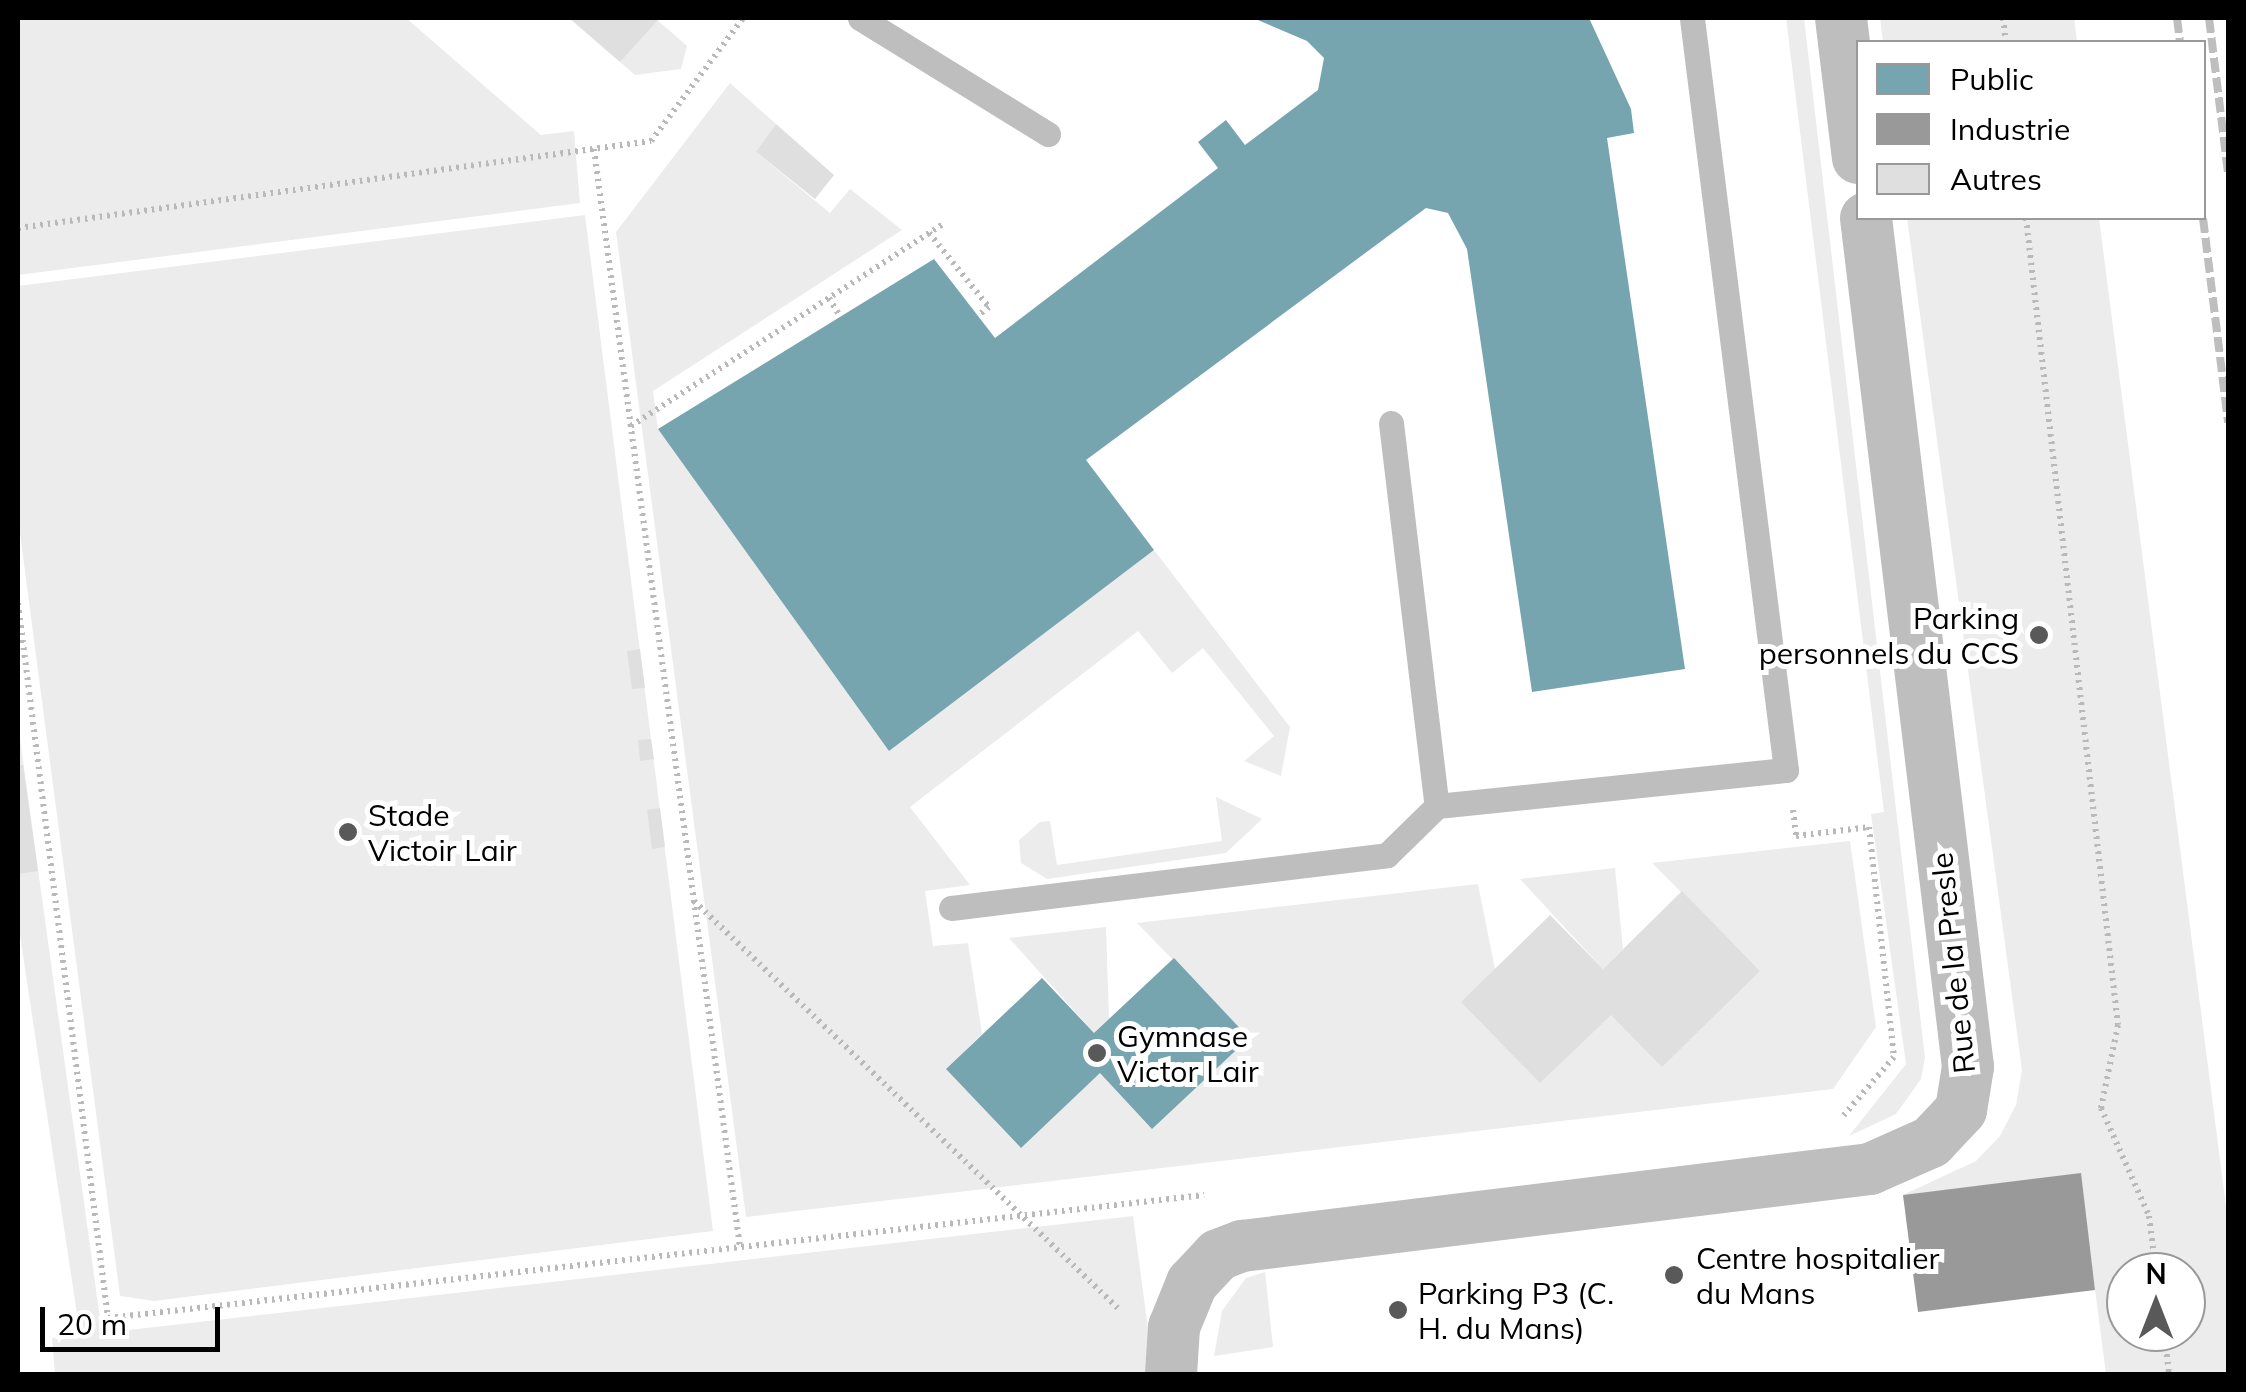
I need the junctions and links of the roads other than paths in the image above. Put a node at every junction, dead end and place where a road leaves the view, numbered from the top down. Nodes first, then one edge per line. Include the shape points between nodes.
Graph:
1 (860, 18) edge
2 (1692, 18) edge
3 (1841, 18) edge
4 (1048, 134) dead end
5 (1856, 142) edge
6 (1866, 220) edge
7 (1392, 423) dead end
8 (1437, 806) junction
9 (951, 908) dead end
10 (1170, 1366) edge

1 - 4 lane
2 - 8 lane via 1786,770
3 - 5 street
6 - 10 street, Rue de la Presle via 1968,1066 1961,1110 1930,1142 1870,1170 1242,1246 1218,1256 1192,1284
7 - 8 lane
8 - 9 lane via 1388,855

